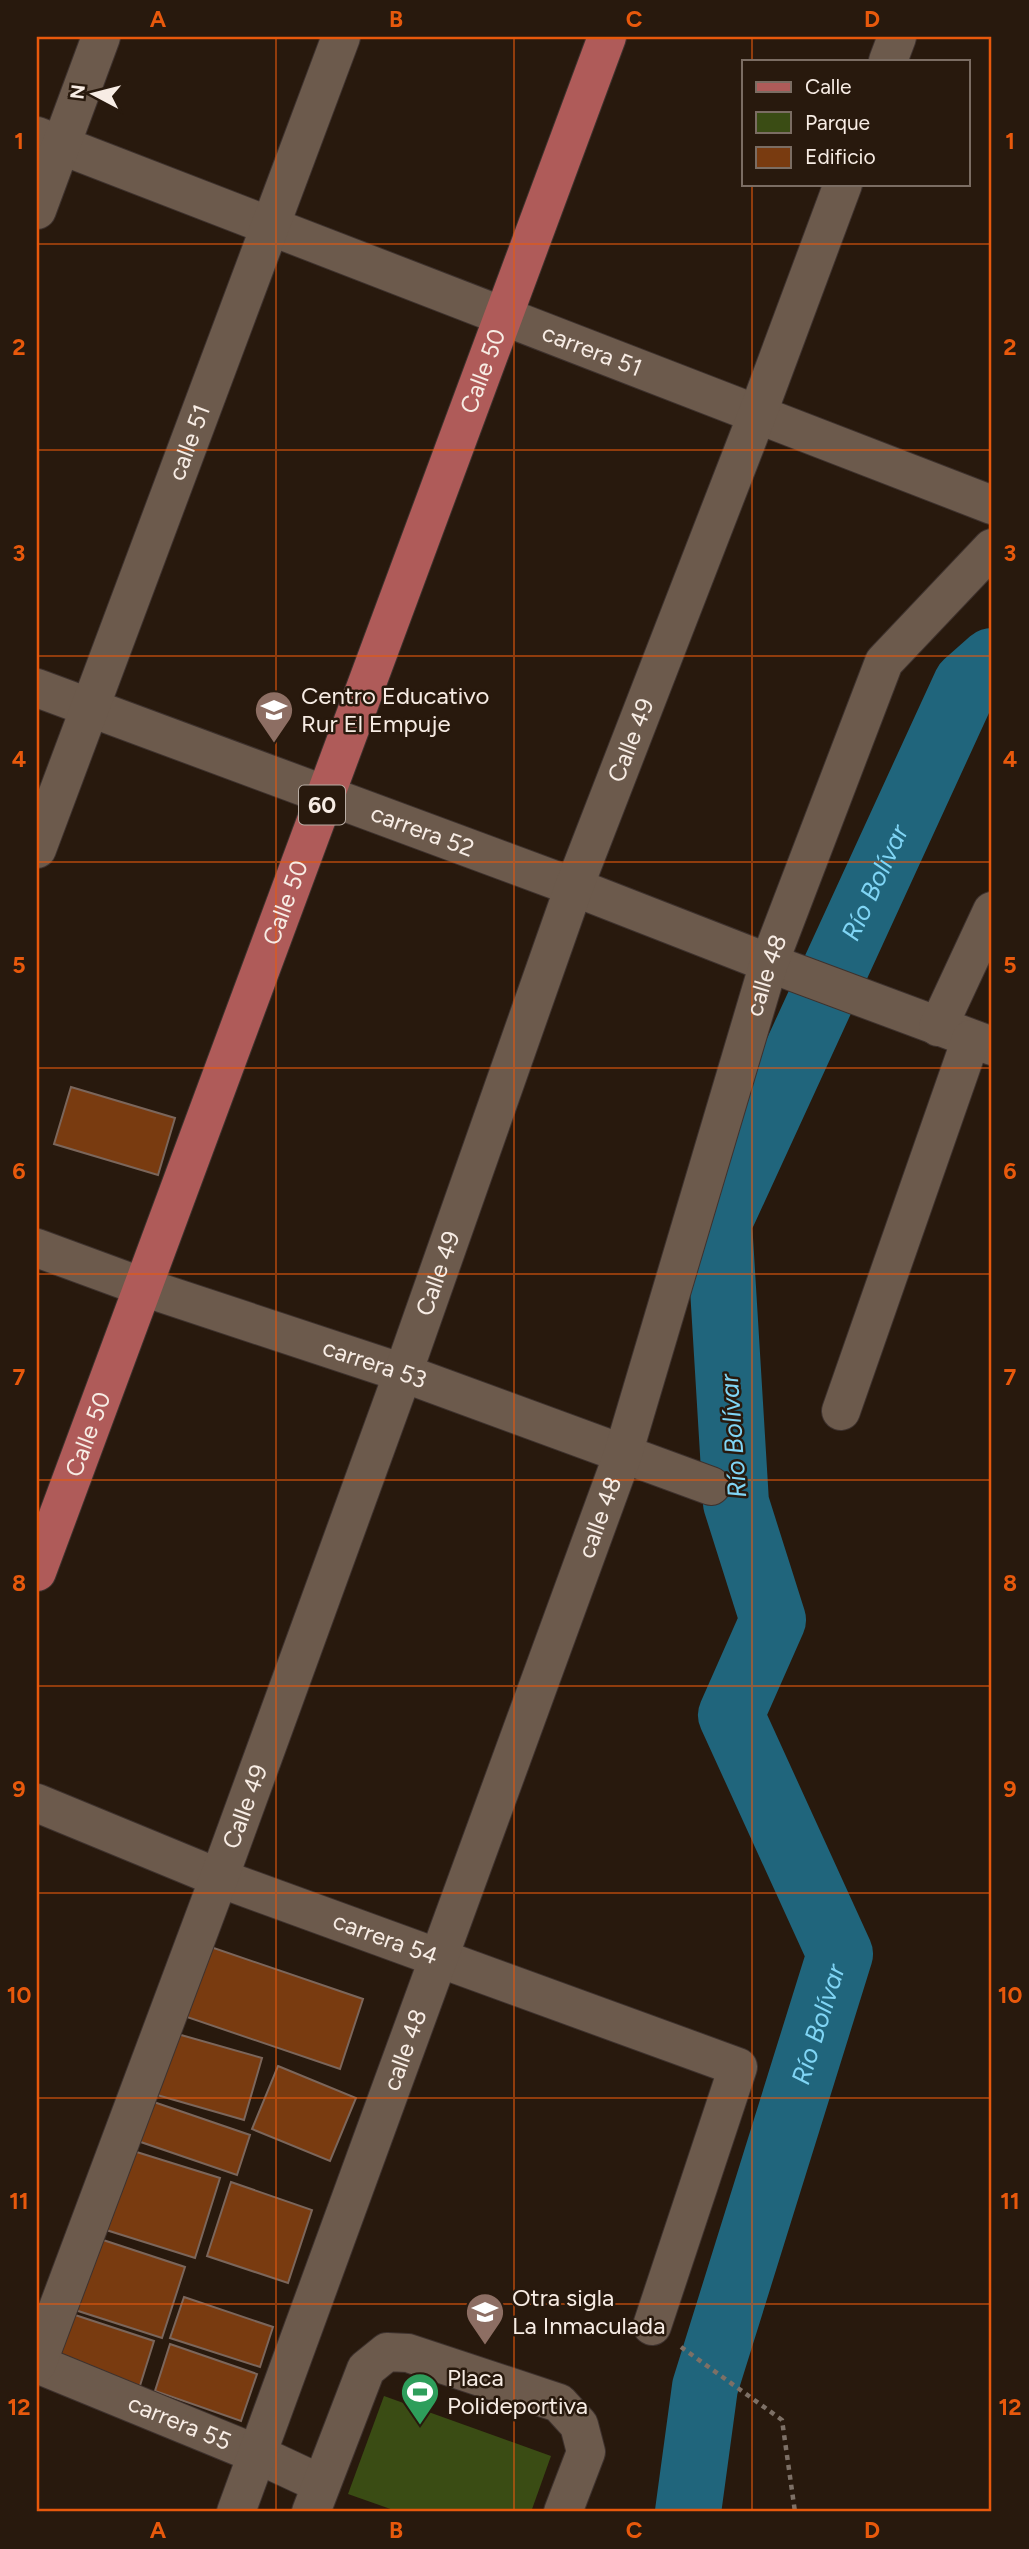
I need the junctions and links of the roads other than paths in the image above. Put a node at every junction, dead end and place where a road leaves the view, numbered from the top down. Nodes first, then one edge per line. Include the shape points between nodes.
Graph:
1 (101, 37) edge
2 (341, 37) edge
3 (607, 37) edge
4 (897, 37) edge
5 (888, 60) edge
6 (49, 140) edge
7 (842, 186) edge
8 (37, 210) edge
9 (270, 225) junction
10 (503, 317) junction
11 (757, 415) junction
12 (992, 505) edge
13 (992, 548) edge
14 (37, 688) edge
15 (90, 709) junction
16 (326, 796) junction
17 (37, 849) edge
18 (574, 887) junction
19 (992, 911) edge
20 (769, 963) junction
21 (953, 1032) edge
22 (37, 1248) edge
23 (143, 1287) junction
24 (403, 1373) junction
25 (841, 1411) dead end
26 (624, 1454) junction
27 (711, 1486) dead end
28 (37, 1572) edge
29 (37, 1803) edge
30 (219, 1878) junction
31 (438, 1958) junction
32 (652, 2326) dead end
33 (37, 2364) edge
34 (259, 2455) junction
35 (316, 2498) edge
36 (236, 2512) edge
37 (563, 2512) edge

1 - 6 street
2 - 9 street, calle 51
3 - 10 main road, Calle 50 / 60
4 - 5 street
6 - 8 street
6 - 9 street, carrera 51
7 - 11 street, Calle 49
9 - 10 street, carrera 51
9 - 15 street, calle 51
10 - 11 street, carrera 51
10 - 16 main road, Calle 50 / 60
11 - 12 street, carrera 51
11 - 18 street, Calle 49
13 - 20 street, calle 48 via 884,662
14 - 15 street, carrera 52
15 - 16 street, carrera 52
15 - 17 street, calle 51
16 - 18 street, carrera 52
16 - 23 main road, Calle 50 / 60
18 - 20 street, carrera 52
18 - 24 street, Calle 49
19 - 21 street
20 - 21 street, carrera 52
20 - 26 street, calle 48
21 - 25 street
22 - 23 street, carrera 53
23 - 24 street, carrera 53
23 - 28 main road, Calle 50 / 60
24 - 26 street, carrera 53
24 - 30 street, Calle 49
26 - 27 street, carrera 53
26 - 31 street, calle 48
29 - 30 street, carrera 54
30 - 31 street, carrera 54
30 - 33 street, Calle 49
31 - 32 street, carrera 54 via 738,2067
31 - 34 street, calle 48
33 - 34 street, carrera 55
34 - 35 street, carrera 55
34 - 36 street, calle 48
35 - 37 street via 366,2369 387,2352 408,2353 559,2403 579,2425 586,2452

